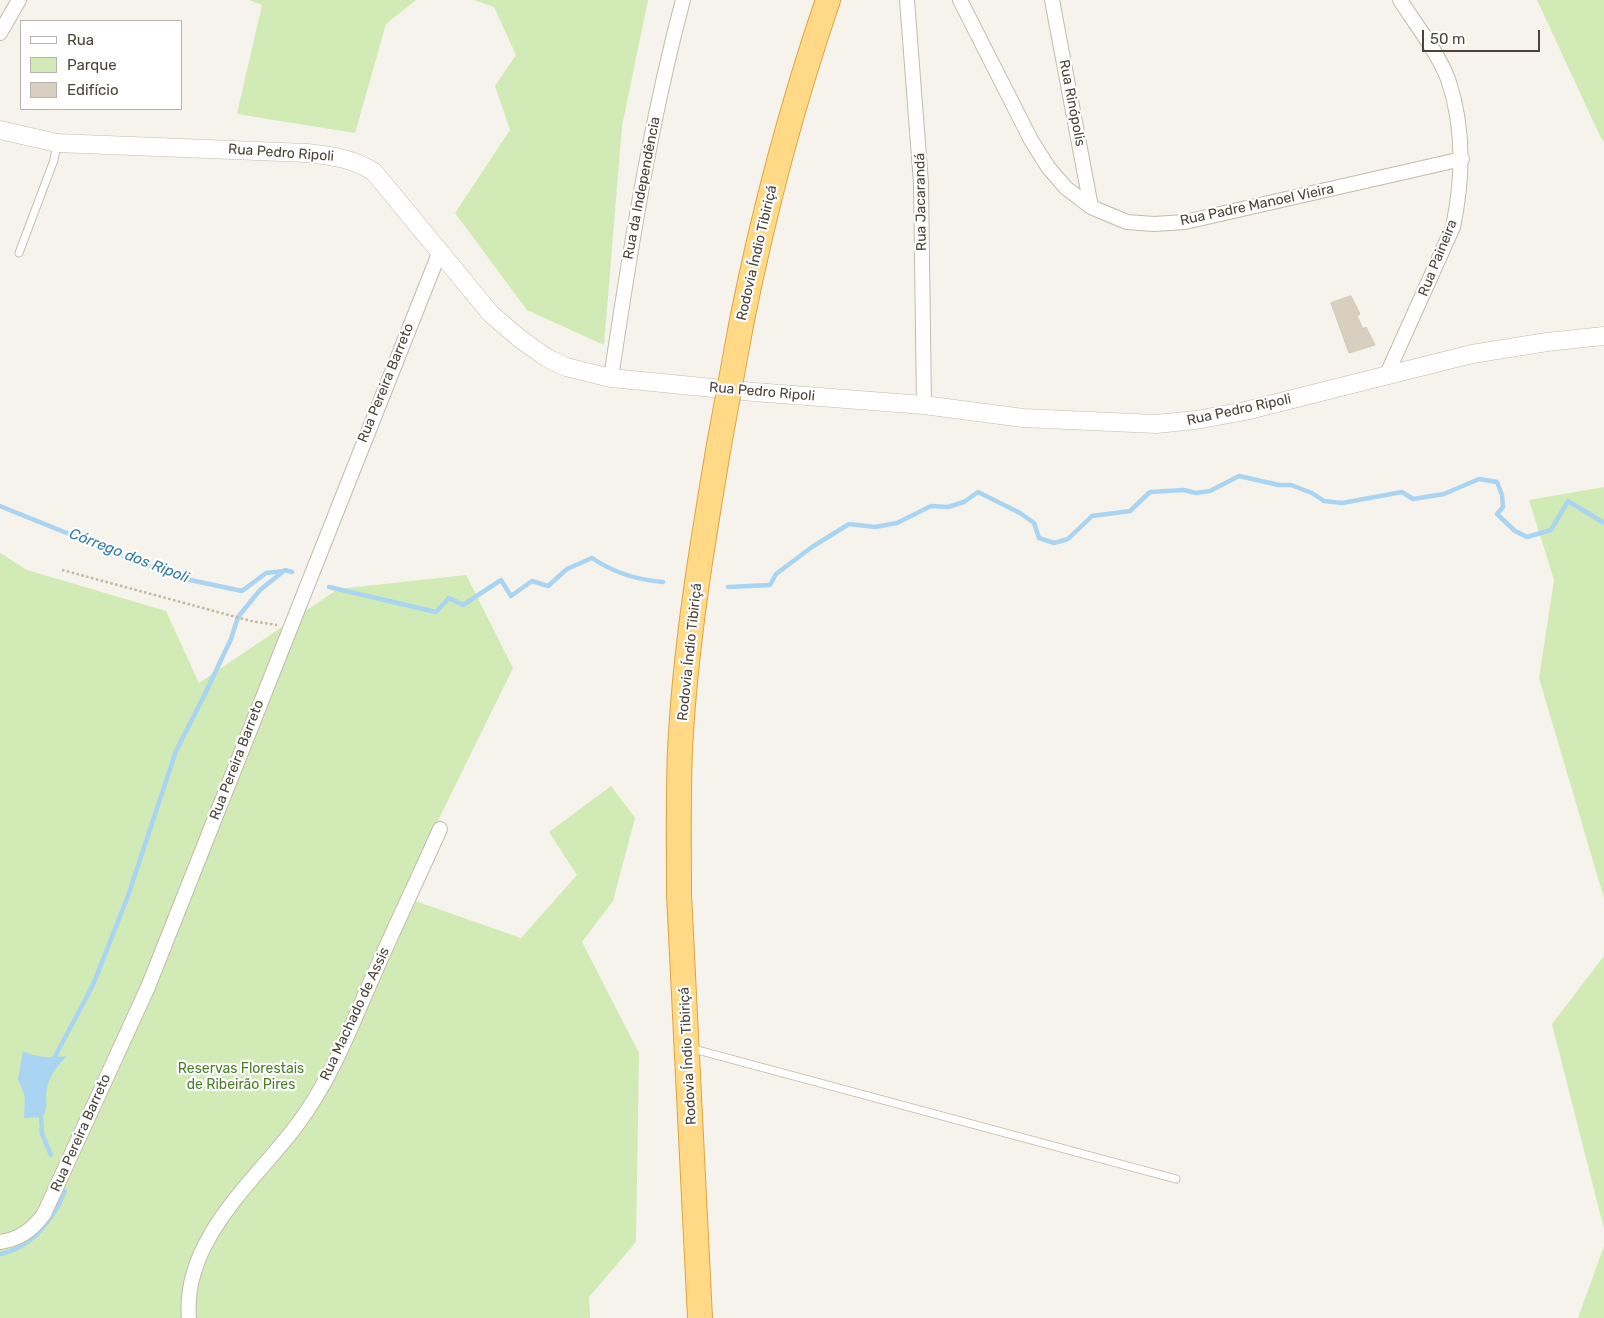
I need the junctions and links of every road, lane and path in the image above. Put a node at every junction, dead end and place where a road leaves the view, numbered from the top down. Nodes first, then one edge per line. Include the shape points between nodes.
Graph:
1 (19, 0) edge
2 (682, 0) edge
3 (828, 0) edge
4 (907, 0) edge
5 (960, 0) edge
6 (1052, 0) edge
7 (1400, 0) edge
8 (0, 34) edge
9 (0, 130) edge
10 (57, 144) junction
11 (1462, 159) junction
12 (1091, 207) junction
13 (440, 251) junction
14 (18, 253) dead end
15 (1604, 336) edge
16 (1387, 374) junction
17 (611, 378) junction
18 (924, 405) junction
19 (62, 570) dead end
20 (289, 628) junction
21 (440, 829) dead end
22 (688, 1048) junction
23 (1176, 1179) dead end
24 (0, 1242) edge
25 (188, 1318) edge
26 (700, 1318) edge

1 - 8 street
2 - 17 street, Rua da Independência via 630,247
3 - 22 highway, Rodovia Índio Tibiriçá, bridge via 803,74 761,226 697,578 680,750 679,894
4 - 18 street, Rua Jacarandá via 921,184
5 - 12 street, Rua Padre Manoel Vieira via 1048,167 1066,188
6 - 12 street, Rua Rinópolis
7 - 11 street, Rua Paineira via 1447,78 1453,96
9 - 10 street, Rua Pedro Ripoli
10 - 13 street, Rua Pedro Ripoli via 297,153 344,158 374,172
10 - 14 lane via 54,160
11 - 12 street, Rua Padre Manoel Vieira via 1186,222 1127,222
11 - 16 street, Rua Paineira via 1453,227
13 - 17 street, Rua Pedro Ripoli via 491,314 519,338 547,358
13 - 20 street, Rua Pereira Barreto
15 - 16 street, Rua Pedro Ripoli via 1472,354
16 - 18 street, Rua Pedro Ripoli via 1245,411 1156,424 1023,418
17 - 18 street, Rua Pedro Ripoli
19 - 20 path via 251,621
20 - 24 street, Rua Pereira Barreto via 148,987 44,1214 22,1236
21 - 25 street, Rua Machado de Assis via 345,1044 320,1090 298,1124 212,1233 193,1276
22 - 23 lane
22 - 26 highway, Rodovia Índio Tibiriçá

